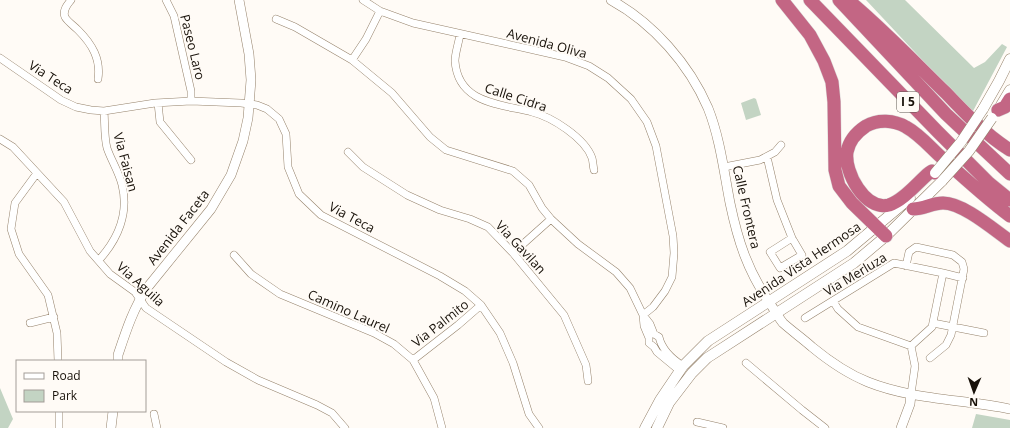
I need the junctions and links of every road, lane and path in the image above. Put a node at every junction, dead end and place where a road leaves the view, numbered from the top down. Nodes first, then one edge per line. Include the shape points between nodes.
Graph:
1 (71, 0) edge
2 (166, 0) edge
3 (239, 0) edge
4 (363, 0) edge
5 (611, 0) edge
6 (782, 0) edge
7 (810, 0) edge
8 (839, 0) edge
9 (848, 0) edge
10 (380, 11) junction
11 (276, 19) dead end
12 (460, 34) junction
13 (0, 58) edge
14 (1010, 59) edge
15 (352, 60) junction
16 (98, 79) dead end
17 (1010, 90) edge
18 (1010, 99) edge
19 (191, 101) junction
20 (158, 103) junction
21 (249, 104) junction
22 (104, 111) junction
23 (995, 114) junction
24 (0, 139) edge
25 (781, 145) dead end
26 (1010, 150) edge
27 (348, 152) dead end
28 (767, 157) junction
29 (191, 160) dead end
30 (724, 167) junction
31 (594, 170) dead end
32 (37, 174) junction
33 (1010, 174) edge
34 (939, 177) junction
35 (1010, 200) edge
36 (913, 209) junction
37 (1010, 216) edge
38 (551, 219) junction
39 (881, 232) junction
40 (792, 238) junction
41 (1010, 241) edge
42 (513, 252) junction
43 (234, 255) dead end
44 (99, 260) junction
45 (906, 266) junction
46 (943, 273) junction
47 (963, 278) junction
48 (140, 299) junction
49 (769, 301) junction
50 (833, 301) junction
51 (481, 306) junction
52 (643, 314) junction
53 (777, 314) junction
54 (54, 317) junction
55 (805, 318) dead end
56 (30, 323) dead end
57 (933, 323) junction
58 (952, 326) junction
59 (984, 333) dead end
60 (652, 336) junction
61 (660, 342) junction
62 (911, 346) junction
63 (654, 347) junction
64 (930, 358) dead end
65 (58, 360) edge
66 (118, 360) edge
67 (413, 360) junction
68 (746, 363) dead end
69 (681, 369) junction
70 (588, 381) dead end
71 (911, 394) junction
72 (1010, 410) edge
73 (59, 412) edge
74 (113, 412) edge
75 (154, 414) dead end
76 (697, 422) dead end
77 (59, 428) edge
78 (111, 428) edge
79 (156, 428) edge
80 (345, 428) edge
81 (442, 428) edge
82 (539, 428) edge
83 (645, 428) edge
84 (657, 428) edge
85 (723, 428) edge
86 (825, 428) edge
87 (901, 428) edge

1 - 16 street via 65,8 65,17 96,53
2 - 19 street, Paseo Laro via 174,16
3 - 21 street, Avenida Faceta via 249,54
4 - 10 street, Avenida Oliva
5 - 30 street, Calle Frontera via 654,31 681,60 708,108
6 - 39 highway via 810,35 832,82 834,170 839,186
7 - 35 highway, I 5 via 937,131 989,183
8 - 33 highway, I 5 via 946,114
9 - 26 highway via 901,48 965,113
10 - 12 street, Avenida Oliva via 413,23
10 - 15 street
11 - 15 street
12 - 31 street, Calle Cidra via 455,61 460,80 471,94 486,102 534,112 561,125 581,141 592,157
12 - 52 street, Avenida Oliva via 565,57 589,66 608,78 631,99 647,122 656,146 674,253 672,277 665,291 653,307
13 - 22 street, Via Teca via 61,100 76,107
14 - 34 main road, Avenida Vista Hermosa, bridge via 1000,81
15 - 38 street via 392,93 430,137 446,150 513,171 529,185
17 - 23 main road, Avenida Vista Hermosa
18 - 23 highway via 1005,107
19 - 20 street, Via Teca
19 - 21 street, Via Teca
20 - 22 street, Via Teca
20 - 29 street via 160,122
21 - 48 street, Avenida Faceta via 243,141 231,175 211,209
21 - 51 street, Via Teca via 267,109 279,119 286,134 288,167 298,194 321,214 440,276 465,291
22 - 44 street, Via Faisan via 108,148 122,184 124,199 123,216 116,237
23 - 34 main road, Avenida Vista Hermosa, bridge via 969,151
24 - 32 street, Via Aguila via 12,147
25 - 28 street
27 - 42 street, Via Gavilan via 363,166 407,195 488,227
28 - 30 street
28 - 40 street via 777,200
30 - 49 street, Calle Frontera via 742,250 751,273
32 - 44 street, Via Aguila via 64,202 90,251
32 - 54 street via 15,203 11,229 19,254 48,295
34 - 36 main road, Avenida Vista Hermosa
34 - 37 highway via 932,172 929,173 897,201 882,205 873,203 848,172 847,152 854,136 872,123 890,121 906,127
34 - 39 main road, Avenida Vista Hermosa via 920,190
36 - 39 main road, Avenida Vista Hermosa
36 - 41 highway via 945,203 964,209
38 - 42 street
38 - 52 street via 578,244 616,272 630,288
39 - 49 main road, Avenida Vista Hermosa
39 - 53 main road, Avenida Vista Hermosa via 854,263
40 - 40 street via 802,255 780,268 770,252
42 - 70 street, Via Gavilan via 564,315 586,365
43 - 67 street, Camino Laurel via 251,274 280,294 374,333 394,344
44 - 48 street, Via Aguila via 110,274 135,292
45 - 46 street, Via Merluza
45 - 47 street via 908,252 916,247 953,255 962,262
45 - 50 street, Via Merluza via 894,263
46 - 47 street, Via Merluza
46 - 57 street
47 - 58 street
48 - 66 street, Avenida Faceta via 131,316
48 - 80 street, Via Aguila via 146,308 226,362 258,380 332,413
49 - 53 street, Calle Frontera
49 - 69 main road, Avenida Vista Hermosa via 708,341
50 - 55 street, Via Merluza
50 - 62 street via 858,327
51 - 67 street, Via Palmito
51 - 82 street, Via Teca via 500,333 513,363 529,414
52 - 60 street via 644,326
53 - 71 street, Calle Frontera via 825,358 846,371 868,382
53 - 84 main road, Avenida Vista Hermosa via 707,358 669,403
54 - 56 street
54 - 65 street
57 - 58 street
57 - 62 street via 932,328
58 - 59 street
58 - 64 street via 946,345
60 - 61 street via 659,337
60 - 63 street via 649,343
61 - 63 street
61 - 69 street
62 - 71 street via 915,366
63 - 69 street
67 - 81 street, Camino Laurel via 434,398
68 - 86 street
69 - 83 main road, Avenida Vista Hermosa
71 - 72 street, Calle Frontera
71 - 87 street
73 - 77 street
74 - 78 street
75 - 79 street
76 - 85 street

